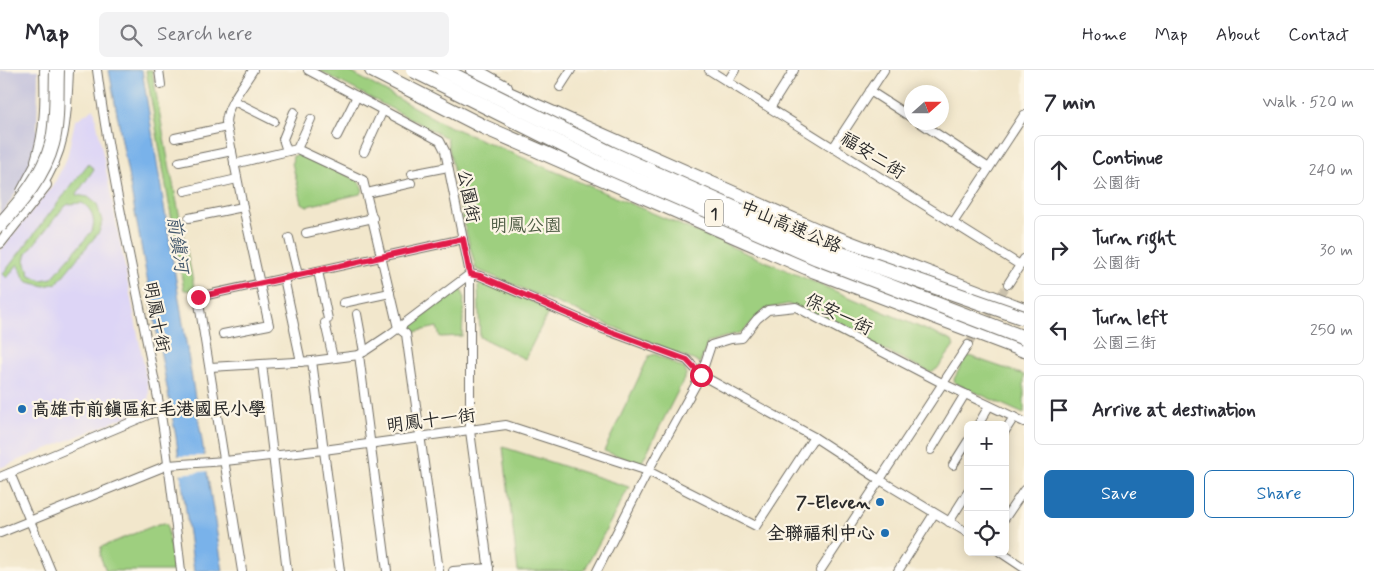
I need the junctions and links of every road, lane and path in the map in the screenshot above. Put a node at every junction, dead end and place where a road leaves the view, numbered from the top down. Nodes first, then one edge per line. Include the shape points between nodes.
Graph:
1 (47, 70) edge
2 (57, 70) edge
3 (66, 70) edge
4 (72, 70) edge
5 (98, 70) edge
6 (159, 70) edge
7 (253, 70) edge
8 (308, 70) edge
9 (372, 70) edge
10 (387, 70) edge
11 (413, 70) edge
12 (443, 70) edge
13 (456, 70) edge
14 (473, 70) edge
15 (571, 70) edge
16 (709, 70) edge
17 (735, 70) edge
18 (794, 70) edge
19 (884, 70) edge
20 (728, 82) junction
21 (162, 85) dead end
22 (560, 87) dead end
23 (870, 91) junction
24 (357, 96) junction
25 (234, 101) junction
26 (770, 108) junction
27 (383, 110) junction
28 (294, 112) dead end
29 (904, 113) edge
30 (559, 117) junction
31 (1023, 117) edge
32 (311, 119) dead end
33 (274, 121) dead end
34 (227, 127) junction
35 (931, 130) edge
36 (337, 136) dead end
37 (175, 138) dead end
38 (833, 148) junction
39 (298, 149) junction
40 (232, 151) junction
41 (287, 151) junction
42 (364, 152) dead end
43 (38, 161) joint
44 (179, 162) dead end
45 (234, 164) junction
46 (448, 167) junction
47 (989, 168) junction
48 (412, 174) dead end
49 (237, 179) junction
50 (49, 181) joint
51 (411, 183) dead end
52 (623, 189) junction
53 (185, 191) dead end
54 (367, 193) junction
55 (243, 207) junction
56 (189, 218) dead end
57 (373, 218) junction
58 (953, 223) junction
59 (0, 227) edge
60 (818, 231) junction
61 (0, 233) edge
62 (306, 233) dead end
63 (289, 238) dead end
64 (463, 239) junction
65 (0, 244) edge
66 (382, 257) junction
67 (1022, 262) edge
68 (318, 271) junction
69 (815, 271) junction
70 (470, 274) junction
71 (298, 275) junction
72 (284, 278) junction
73 (260, 284) junction
74 (1008, 284) tunnel mouth
75 (390, 293) junction
76 (343, 303) dead end
77 (1024, 303) edge
78 (1024, 310) edge
79 (357, 314) dead end
80 (1024, 318) edge
81 (398, 328) junction
82 (222, 334) dead end
83 (1024, 338) edge
84 (968, 345) tunnel mouth
85 (1024, 345) edge
86 (1024, 350) edge
87 (362, 353) junction
88 (333, 358) junction
89 (312, 361) junction
90 (300, 362) junction
91 (262, 364) junction
92 (210, 367) junction
93 (701, 375) junction
94 (942, 383) junction
95 (965, 394) junction
96 (990, 406) junction
97 (160, 410) junction
98 (1014, 417) junction
99 (981, 421) edge
100 (1024, 422) edge
101 (1009, 425) edge
102 (470, 431) junction
103 (420, 437) junction
104 (814, 437) junction
105 (370, 444) junction
106 (964, 447) edge
107 (324, 450) junction
108 (931, 450) dead end
109 (274, 456) junction
110 (224, 461) junction
111 (172, 465) junction
112 (953, 465) dead end
113 (648, 471) junction
114 (10, 473) junction
115 (0, 477) edge
116 (880, 480) junction
117 (1024, 490) edge
118 (964, 498) edge
119 (1009, 512) edge
120 (934, 514) junction
121 (30, 521) junction
122 (949, 522) junction
123 (964, 531) edge
124 (0, 533) edge
125 (1006, 556) edge
126 (1024, 568) edge
127 (489, 570) edge
128 (51, 571) edge
129 (181, 571) edge
130 (242, 571) edge
131 (287, 571) edge
132 (340, 571) edge
133 (387, 571) edge
134 (439, 571) edge
135 (453, 571) edge
136 (597, 571) edge
137 (820, 571) edge
138 (898, 571) edge

1 - 43 highway via 47,120
2 - 59 highway, bridge via 54,137 49,154 39,174
3 - 61 highway via 63,122 52,163 21,210
4 - 50 highway via 69,124
5 - 97 street, 明鳳十街 via 104,123
6 - 21 street
7 - 25 street
8 - 24 street, 公園街
9 - 52 highway via 484,127
10 - 52 highway via 472,114 577,162
11 - 83 highway, 中山高速公路 / 1, bridge via 603,165 817,258
12 - 80 highway, 中山高速公路 / 1, bridge via 610,154 819,246
13 - 30 highway
14 - 30 highway
15 - 22 street
16 - 20 street, 福安二街
17 - 20 street
18 - 26 street
19 - 23 street
20 - 26 street, 福安二街
23 - 29 street
23 - 38 street
24 - 27 street, 公園街
24 - 36 street
25 - 33 street
25 - 34 street via 226,116
26 - 38 street, 福安二街
27 - 42 street
27 - 46 street, 公園街 via 440,140
28 - 41 street via 283,139
30 - 60 highway
31 - 47 street
32 - 39 street
34 - 37 street
34 - 40 street
35 - 47 street
38 - 58 street, 福安二街
39 - 41 street
39 - 54 street via 361,177
40 - 44 street
40 - 45 street
41 - 45 street
43 - 59 street
45 - 49 street
46 - 48 street
46 - 64 street, 公園街
47 - 58 street
49 - 53 street
49 - 55 street
50 - 65 street
51 - 54 street
52 - 69 highway
54 - 57 street
55 - 56 street
55 - 73 street
57 - 62 street
57 - 66 street
58 - 67 street, 福安二街
60 - 77 highway
60 - 78 highway
63 - 71 street
64 - 66 street
64 - 70 street, 公園街
66 - 68 street
66 - 75 street
67 - 74 street
68 - 71 street
68 - 88 street
69 - 85 highway
69 - 86 highway
70 - 81 street
70 - 93 street via 687,360
70 - 102 street, 公園街
71 - 72 street
72 - 73 street
72 - 90 street
73 - 82 street via 269,325
73 - 92 street via 198,297
75 - 76 street
75 - 81 street
79 - 87 street
81 - 87 street
81 - 103 street via 406,334
84 - 94 street
87 - 88 street
87 - 105 street
88 - 89 street
89 - 90 street
89 - 107 street
90 - 91 street
91 - 92 street
91 - 109 street
92 - 110 street
93 - 94 street, 保安一街 via 712,345 742,338 768,310 796,308
93 - 104 street
93 - 113 street, 保安一街
94 - 95 street, 保安一街
94 - 116 street
95 - 96 street, 保安一街
95 - 108 street
96 - 98 street, 保安一街
96 - 99 street
97 - 111 street, 明鳳十街
97 - 114 street
98 - 100 street, 保安一街
98 - 101 street
102 - 103 street, 明鳳十一街
102 - 113 street, 明鳳十一街 via 506,425
102 - 127 street, 公園街
103 - 105 street, 明鳳十一街
103 - 134 street
104 - 113 street, 明鳳十一街 via 756,526
104 - 116 street
105 - 107 street, 明鳳十一街
105 - 133 street
106 - 112 street
107 - 109 street, 明鳳十一街
107 - 132 street
109 - 110 street, 明鳳十一街
109 - 131 street
110 - 111 street, 明鳳十一街
110 - 130 street
111 - 121 street, 明鳳十一街
111 - 129 street, 明鳳十街
113 - 136 street, 保安一街
114 - 115 street
114 - 121 street
116 - 120 street
116 - 137 street
117 - 119 street
118 - 122 street
120 - 122 street
120 - 138 street
121 - 124 street, 明鳳十一街
121 - 128 street
122 - 123 street
125 - 126 street
127 - 135 street

